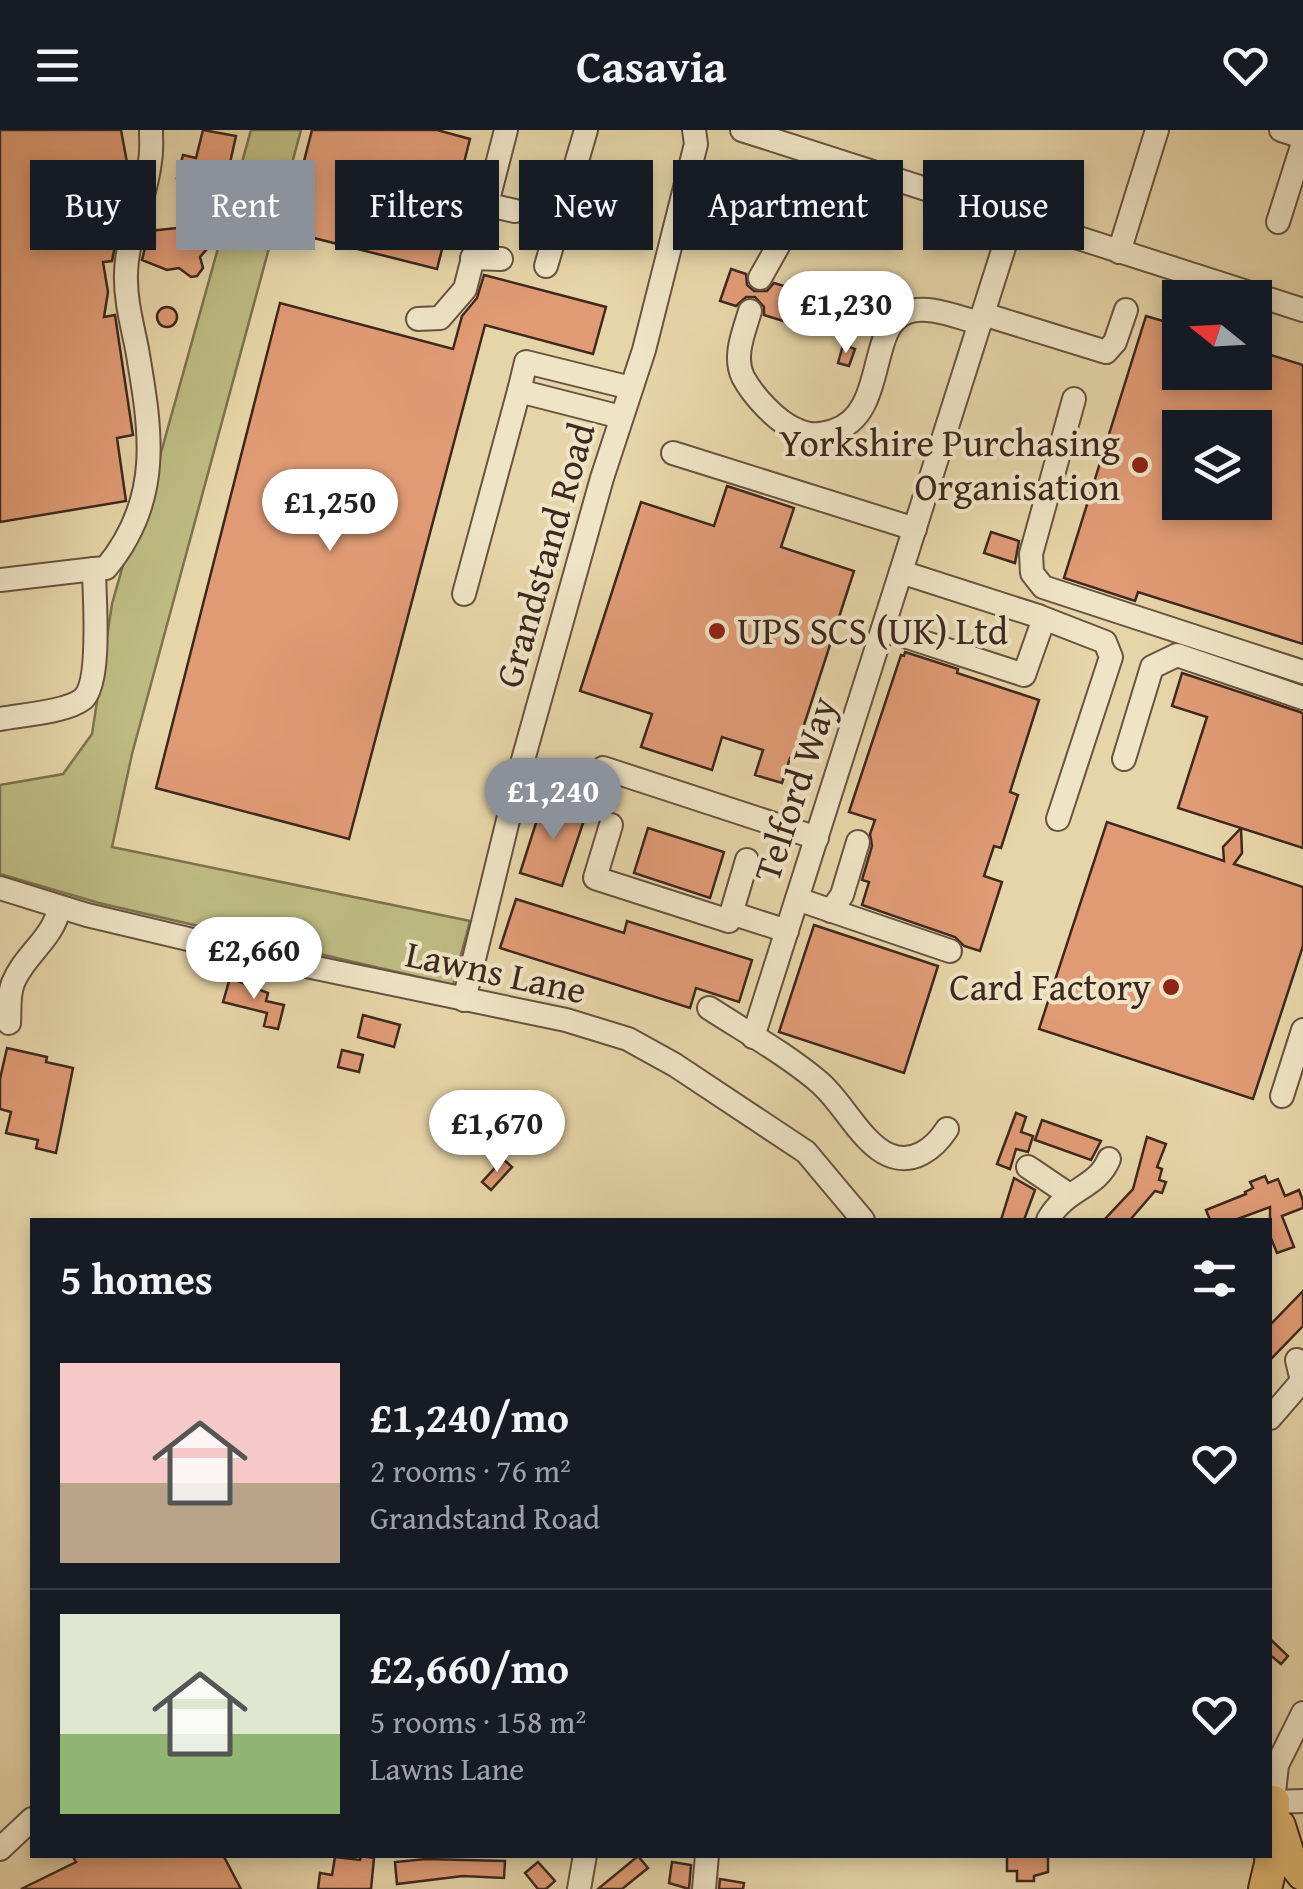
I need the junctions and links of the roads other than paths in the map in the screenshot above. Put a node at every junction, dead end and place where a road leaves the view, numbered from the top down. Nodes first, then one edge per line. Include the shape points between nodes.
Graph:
1 (151, 130) edge
2 (506, 130) edge
3 (586, 130) edge
4 (694, 130) edge
5 (742, 130) edge
6 (1157, 130) edge
7 (1281, 130) edge
8 (1303, 140) edge
9 (498, 160) edge
10 (833, 160) edge
11 (499, 207) edge
12 (515, 211) dead end
13 (1278, 222) dead end
14 (1084, 241) edge
15 (474, 250) edge
16 (776, 250) edge
17 (1003, 250) edge
18 (1119, 252) junction
19 (472, 258) junction
20 (501, 259) dead end
21 (546, 266) dead end
22 (760, 278) dead end
23 (1126, 310) dead end
24 (1303, 310) edge
25 (750, 311) dead end
26 (981, 318) junction
27 (418, 319) dead end
28 (631, 388) junction
29 (518, 391) junction
30 (1074, 399) dead end
31 (622, 416) junction
32 (673, 453) dead end
33 (915, 529) junction
34 (94, 569) junction
35 (901, 572) junction
36 (0, 580) edge
37 (464, 594) dead end
38 (1038, 616) junction
39 (883, 629) junction
40 (1303, 672) edge
41 (1303, 698) edge
42 (0, 719) edge
43 (1124, 759) dead end
44 (603, 768) dead end
45 (1058, 818) dead end
46 (612, 825) dead end
47 (816, 838) junction
48 (858, 842) dead end
49 (747, 860) dead end
50 (0, 888) edge
51 (797, 899) junction
52 (59, 908) junction
53 (830, 911) junction
54 (731, 914) junction
55 (787, 931) junction
56 (950, 951) dead end
57 (464, 1000) junction
58 (709, 1008) dead end
59 (9, 1024) dead end
60 (1303, 1030) edge
61 (754, 1037) junction
62 (1282, 1096) dead end
63 (946, 1129) dead end
64 (1109, 1159) dead end
65 (1028, 1166) dead end
66 (1068, 1194) junction
67 (861, 1218) edge
68 (1050, 1218) edge
69 (1297, 1360) dead end
70 (1272, 1416) edge
71 (1303, 1713) edge
72 (1282, 1801) edge
73 (30, 1822) edge
74 (0, 1849) edge
75 (585, 1858) edge
76 (707, 1858) edge
77 (1303, 1874) edge
78 (580, 1889) edge
79 (704, 1889) edge
80 (1265, 1889) edge

1 - 34 street via 126,291 149,478 126,542 106,568
2 - 9 street
3 - 21 street
4 - 28 street, Grandstand Road via 696,144
5 - 10 street
6 - 18 street
7 - 8 street
8 - 13 street
11 - 12 street
14 - 18 street
15 - 19 street
16 - 22 street
17 - 26 street, Telford Way
18 - 24 street
19 - 20 street
19 - 27 street via 465,289 453,305 440,318
23 - 26 street via 1106,352
25 - 26 street via 738,349 741,374 792,428 815,436 842,428 862,412 884,340 905,312
26 - 33 street, Telford Way
28 - 29 street via 526,362
28 - 31 street, Grandstand Road
29 - 31 street
29 - 37 street
30 - 40 street via 1030,554 1032,573 1043,587
31 - 57 street, Grandstand Road via 521,767
32 - 33 street
33 - 35 street, Telford Way
34 - 36 street
34 - 42 street via 96,635 84,698
35 - 38 street
35 - 39 street, Telford Way
38 - 39 street via 1042,624 1024,674
38 - 45 street via 1105,642 1111,657
39 - 47 street, Telford Way
41 - 43 street via 1178,655 1152,667
44 - 47 street
46 - 54 street via 595,878 729,921
47 - 51 street, Telford Way
48 - 53 street via 842,895
49 - 54 street
50 - 52 street, Lawns Lane
51 - 53 street
51 - 55 street, Telford Way
52 - 57 street, Lawns Lane
52 - 59 street via 14,982
53 - 56 street
54 - 55 street
55 - 61 street, Telford Way
57 - 67 street, Lawns Lane via 566,1020 628,1040 675,1065 806,1152
58 - 61 street
60 - 62 street
61 - 63 street via 822,1084 891,1156 918,1156
64 - 66 street via 1098,1176
65 - 66 street
66 - 68 street
69 - 70 street via 1302,1380
71 - 72 street via 1278,1765
72 - 77 highway via 1288,1854
72 - 80 highway
73 - 74 street
75 - 78 street
76 - 79 street

